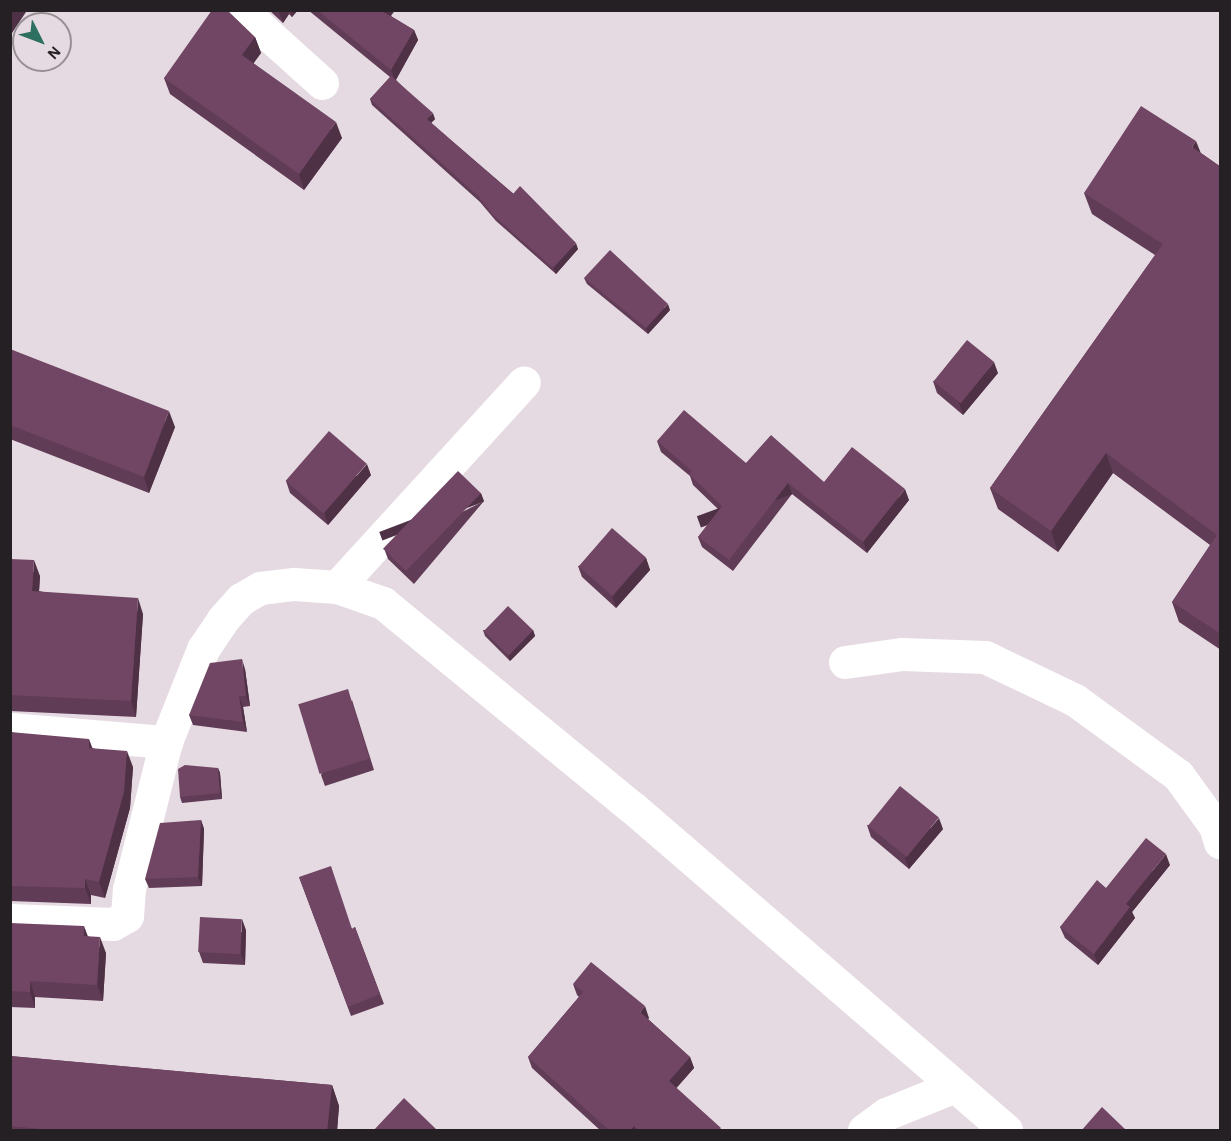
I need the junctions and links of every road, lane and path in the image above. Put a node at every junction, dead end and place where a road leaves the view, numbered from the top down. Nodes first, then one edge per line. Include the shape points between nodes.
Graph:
1 (241, 10) edge
2 (322, 83) dead end
3 (524, 382) dead end
4 (337, 587) junction
5 (845, 662) dead end
6 (10, 729) edge
7 (166, 742) junction
8 (1221, 842) edge
9 (10, 920) edge
10 (955, 1086) junction
11 (864, 1131) edge
12 (1006, 1131) edge

1 - 2 street
3 - 4 street
4 - 7 street via 271,587 241,599 203,649
4 - 10 street via 392,610 633,808
5 - 8 street via 902,654 985,657 1076,700 1178,775 1215,826
6 - 7 street
7 - 9 street via 129,889 127,915 113,924
10 - 11 street via 886,1114
10 - 12 street

